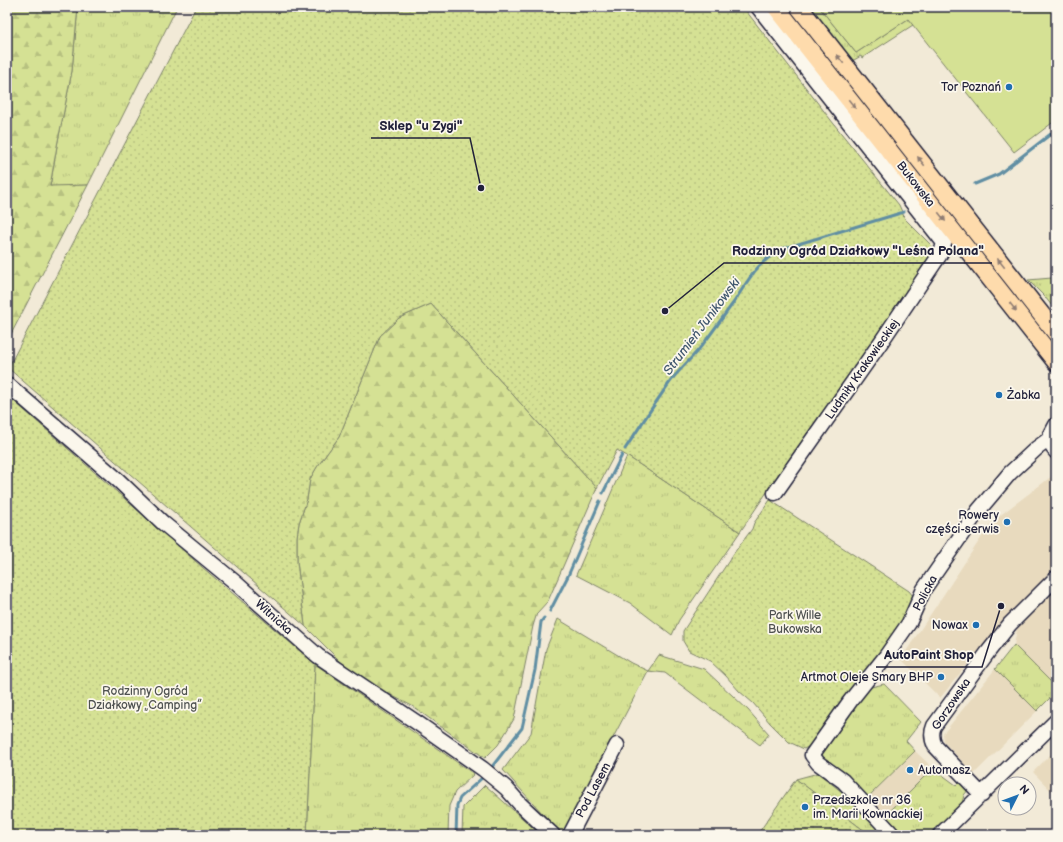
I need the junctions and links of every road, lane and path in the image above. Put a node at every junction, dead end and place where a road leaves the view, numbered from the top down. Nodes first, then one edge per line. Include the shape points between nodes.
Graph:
1 (758, 7) edge
2 (776, 7) edge
3 (799, 7) edge
4 (1056, 333) edge
5 (1056, 362) edge
6 (7, 384) edge
7 (1054, 437) edge
8 (775, 493) dead end
9 (1056, 578) edge
10 (1056, 721) edge
11 (617, 745) dead end
12 (982, 795) junction
13 (552, 835) edge
14 (570, 835) edge
15 (893, 835) edge
16 (940, 835) edge

1 - 8 street, Ludmiły Krakowieckiej via 944,243 939,256 890,329
2 -> 5 main road, Bukowska
4 -> 3 main road, Bukowska
6 - 13 street, Witnicka via 318,656 483,769 506,788
7 - 15 street, Policka via 1037,448 1010,473 978,511 924,589 909,623 812,755 818,763 843,781
9 - 12 street, Gorzowska via 1014,619 932,730 935,746
10 - 12 street
11 - 14 street, Pod Lasem
12 - 16 street

